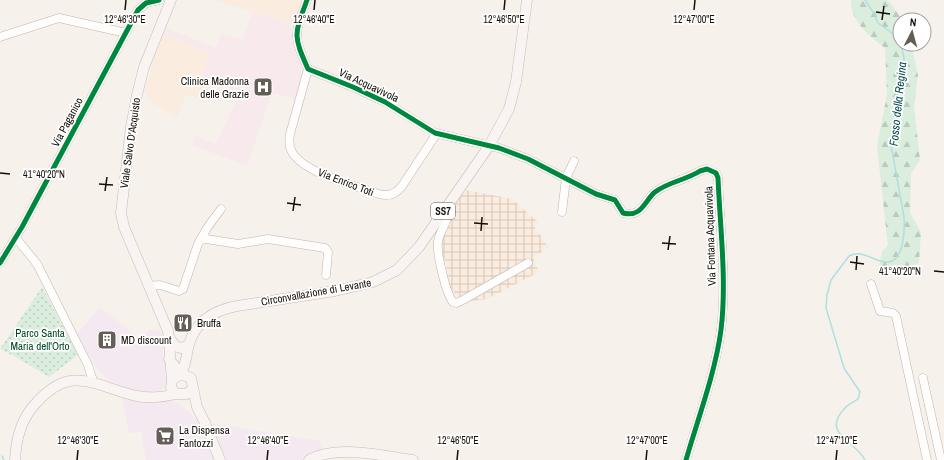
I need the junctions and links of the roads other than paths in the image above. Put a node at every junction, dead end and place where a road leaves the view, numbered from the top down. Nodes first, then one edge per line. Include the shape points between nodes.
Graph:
1 (159, 0) edge
2 (171, 0) edge
3 (307, 0) edge
4 (527, 0) edge
5 (126, 33) junction
6 (0, 37) edge
7 (308, 69) junction
8 (436, 133) junction
9 (489, 146) junction
10 (574, 161) dead end
11 (566, 178) junction
12 (446, 206) junction
13 (221, 209) dead end
14 (562, 212) dead end
15 (16, 238) junction
16 (201, 240) junction
17 (0, 263) edge
18 (528, 263) dead end
19 (326, 275) dead end
20 (871, 284) dead end
21 (149, 286) junction
22 (169, 337) junction
23 (189, 345) junction
24 (188, 356) junction
25 (169, 359) junction
26 (181, 374) junction
27 (191, 378) junction
28 (923, 378) dead end
29 (93, 381) junction
30 (172, 382) junction
31 (192, 389) junction
32 (180, 395) junction
33 (153, 398) junction
34 (197, 407) junction
35 (15, 460) edge
36 (220, 460) edge
37 (309, 460) edge
38 (413, 460) edge
39 (686, 460) edge
40 (927, 460) edge
41 (941, 460) edge

1 - 5 street, Via Paganico via 143,5
2 - 21 main road, Viale Salvo D'Acquisto via 141,80 132,121 122,204 123,224
3 - 7 street via 296,38
4 - 9 main road, Circonvallazione di Levante / SS7 via 513,98 506,117
5 - 6 street via 59,18
5 - 15 street, Via Paganico
7 - 8 street, Via Acquavivola via 385,102
7 - 8 street, Via Enrico Toti via 290,145 295,156 315,170 390,196 401,188
8 - 9 street, Via Acquavivola
9 - 11 street, Via Fontana Acquavivola via 521,156
9 - 12 main road, Circonvallazione di Levante / SS7
10 - 11 street
11 - 14 street
11 - 39 street, Via Fontana Acquavivola via 598,195 615,200 622,212 627,214 642,209 654,193 672,183 704,169 717,174 722,272 721,329
12 - 18 street via 448,215 438,248 445,286 453,302 463,300
12 - 23 main road, Circonvallazione di Levante / SS7 via 415,253 386,277 355,287 218,312 202,322 195,330
13 - 16 street
15 - 17 street, Via Paganico
15 - 29 street via 41,272 88,364
16 - 19 street via 241,244 268,239 325,248 328,252
16 - 21 street via 183,292 160,285
20 - 40 street via 880,311 896,316
21 - 22 main road, Viale Salvo D'Acquisto
22 - 23 main road via 179,348
22 - 25 main road, Viale Salvo D'Acquisto
23 - 24 main road, Circonvallazione di Levante / SS7
24 - 26 main road, Circonvallazione di Levante / SS7
24 - 27 main road, SS7
25 - 26 main road
25 - 30 main road, Viale Salvo D'Acquisto
26 - 27 main road
26 - 30 main road
27 - 31 main road, SS7
28 - 41 street
29 - 33 main road via 128,394
29 - 35 main road via 63,382 38,400 21,425 16,442
30 - 32 main road, SS7
30 - 33 main road
31 - 32 main road via 187,394
31 - 34 main road, SS7
32 - 33 main road
32 - 34 main road, SS7
34 - 36 main road, SS7
37 - 38 main road via 321,454 340,452

